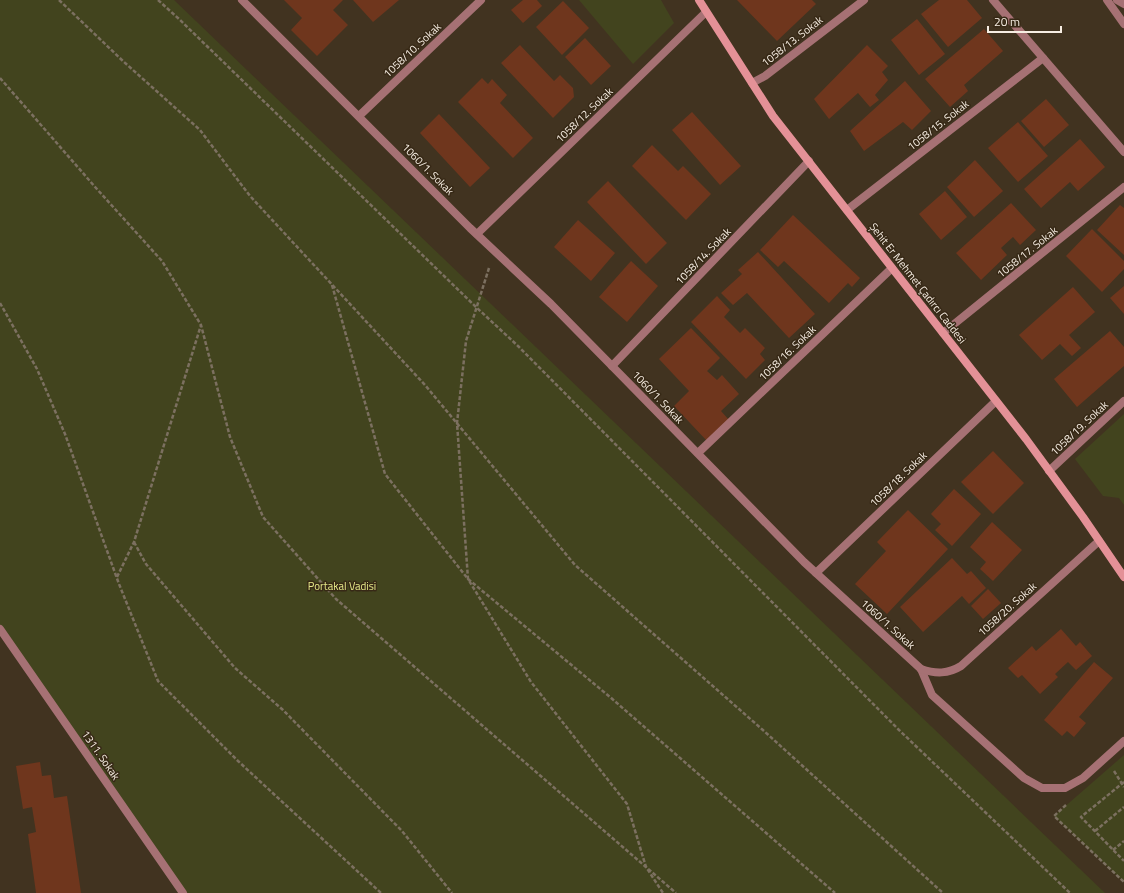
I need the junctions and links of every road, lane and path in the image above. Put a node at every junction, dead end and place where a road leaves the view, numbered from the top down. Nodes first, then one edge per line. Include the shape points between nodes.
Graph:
1 (60, 0) edge
2 (158, 0) edge
3 (242, 0) edge
4 (481, 0) edge
5 (699, 0) edge
6 (864, 0) edge
7 (993, 0) edge
8 (1107, 0) edge
9 (1117, 0) edge
10 (1124, 4) edge
11 (706, 12) junction
12 (1124, 24) edge
13 (1043, 58) junction
14 (0, 78) edge
15 (752, 83) junction
16 (358, 116) junction
17 (1124, 152) edge
18 (808, 161) junction
19 (1124, 187) edge
20 (847, 210) junction
21 (477, 234) junction
22 (495, 251) junction
23 (892, 268) junction
24 (332, 283) junction
25 (0, 303) edge
26 (476, 307) junction
27 (201, 325) junction
28 (943, 333) junction
29 (612, 366) junction
30 (996, 401) junction
31 (1124, 401) edge
32 (457, 423) junction
33 (698, 453) junction
34 (1049, 471) junction
35 (1099, 540) junction
36 (134, 542) junction
37 (816, 573) junction
38 (117, 577) junction
39 (1124, 577) edge
40 (468, 579) junction
41 (0, 629) edge
42 (921, 669) junction
43 (1124, 741) edge
44 (1111, 766) dead end
45 (1123, 783) edge
46 (1124, 787) edge
47 (1124, 807) edge
48 (1054, 816) dead end
49 (1094, 831) junction
50 (1124, 841) edge
51 (1113, 850) junction
52 (1124, 861) edge
53 (646, 867) junction
54 (1124, 882) edge
55 (183, 893) edge
56 (381, 893) edge
57 (452, 893) edge
58 (663, 893) edge
59 (676, 893) edge
60 (835, 893) edge
61 (943, 893) edge
62 (1070, 893) edge

1 - 24 path via 200,130 250,196
2 - 26 path
3 - 16 street, 1060/1. Sokak
4 - 16 street, 1058/10. Sokak
5 - 11 main road, Şehit Er Mehmet Çadırcı Caddesi
6 - 15 street, 1058/13. Sokak via 765,76
7 - 13 street
8 - 12 street
9 - 10 street
11 - 15 main road, Şehit Er Mehmet Çadırcı Caddesi
11 - 21 street, 1058/12. Sokak
13 - 17 street
13 - 20 street, 1058/15. Sokak
14 - 27 path via 162,261
15 - 18 main road, Şehit Er Mehmet Çadırcı Caddesi via 773,116
16 - 21 street, 1060/1. Sokak
18 - 20 main road, Şehit Er Mehmet Çadırcı Caddesi
18 - 29 street, 1058/14. Sokak
19 - 28 street, 1058/17. Sokak
20 - 23 main road, Şehit Er Mehmet Çadırcı Caddesi
21 - 22 street, 1060/1. Sokak
22 - 26 path
22 - 29 street, 1060/1. Sokak
23 - 28 main road, Şehit Er Mehmet Çadırcı Caddesi
23 - 33 street, 1058/16. Sokak
24 - 32 path
24 - 40 path via 385,474
25 - 38 path via 37,369 65,434
26 - 32 path via 466,341
26 - 62 path via 518,346 898,730
27 - 36 path
27 - 53 path via 230,437 264,517 336,599
28 - 30 main road, Şehit Er Mehmet Çadırcı Caddesi
29 - 33 street, 1060/1. Sokak
30 - 34 main road, Şehit Er Mehmet Çadırcı Caddesi
30 - 37 street, 1058/18. Sokak
31 - 34 street, 1058/19. Sokak
32 - 40 path
32 - 61 path via 575,565 758,725
33 - 37 street, 1060/1. Sokak
34 - 35 main road, Şehit Er Mehmet Çadırcı Caddesi
35 - 39 main road, Şehit Er Mehmet Çadırcı Caddesi
35 - 42 street, 1058/20. Sokak via 961,666 939,673
36 - 38 path
36 - 57 path via 146,564 235,668 283,710 402,831
37 - 42 street, 1060/1. Sokak
38 - 56 path via 158,681 238,761
40 - 53 path via 531,682 627,804
40 - 60 path via 610,697
41 - 55 street, 1311. Sokak
42 - 43 street, 1060/1. Sokak via 932,695 1024,778 1042,788 1065,788 1083,778
44 - 45 path
45 - 46 path
45 - 49 path via 1081,817
47 - 49 path
48 - 54 path
49 - 51 path
50 - 51 path
51 - 52 path
53 - 58 path
53 - 59 path

